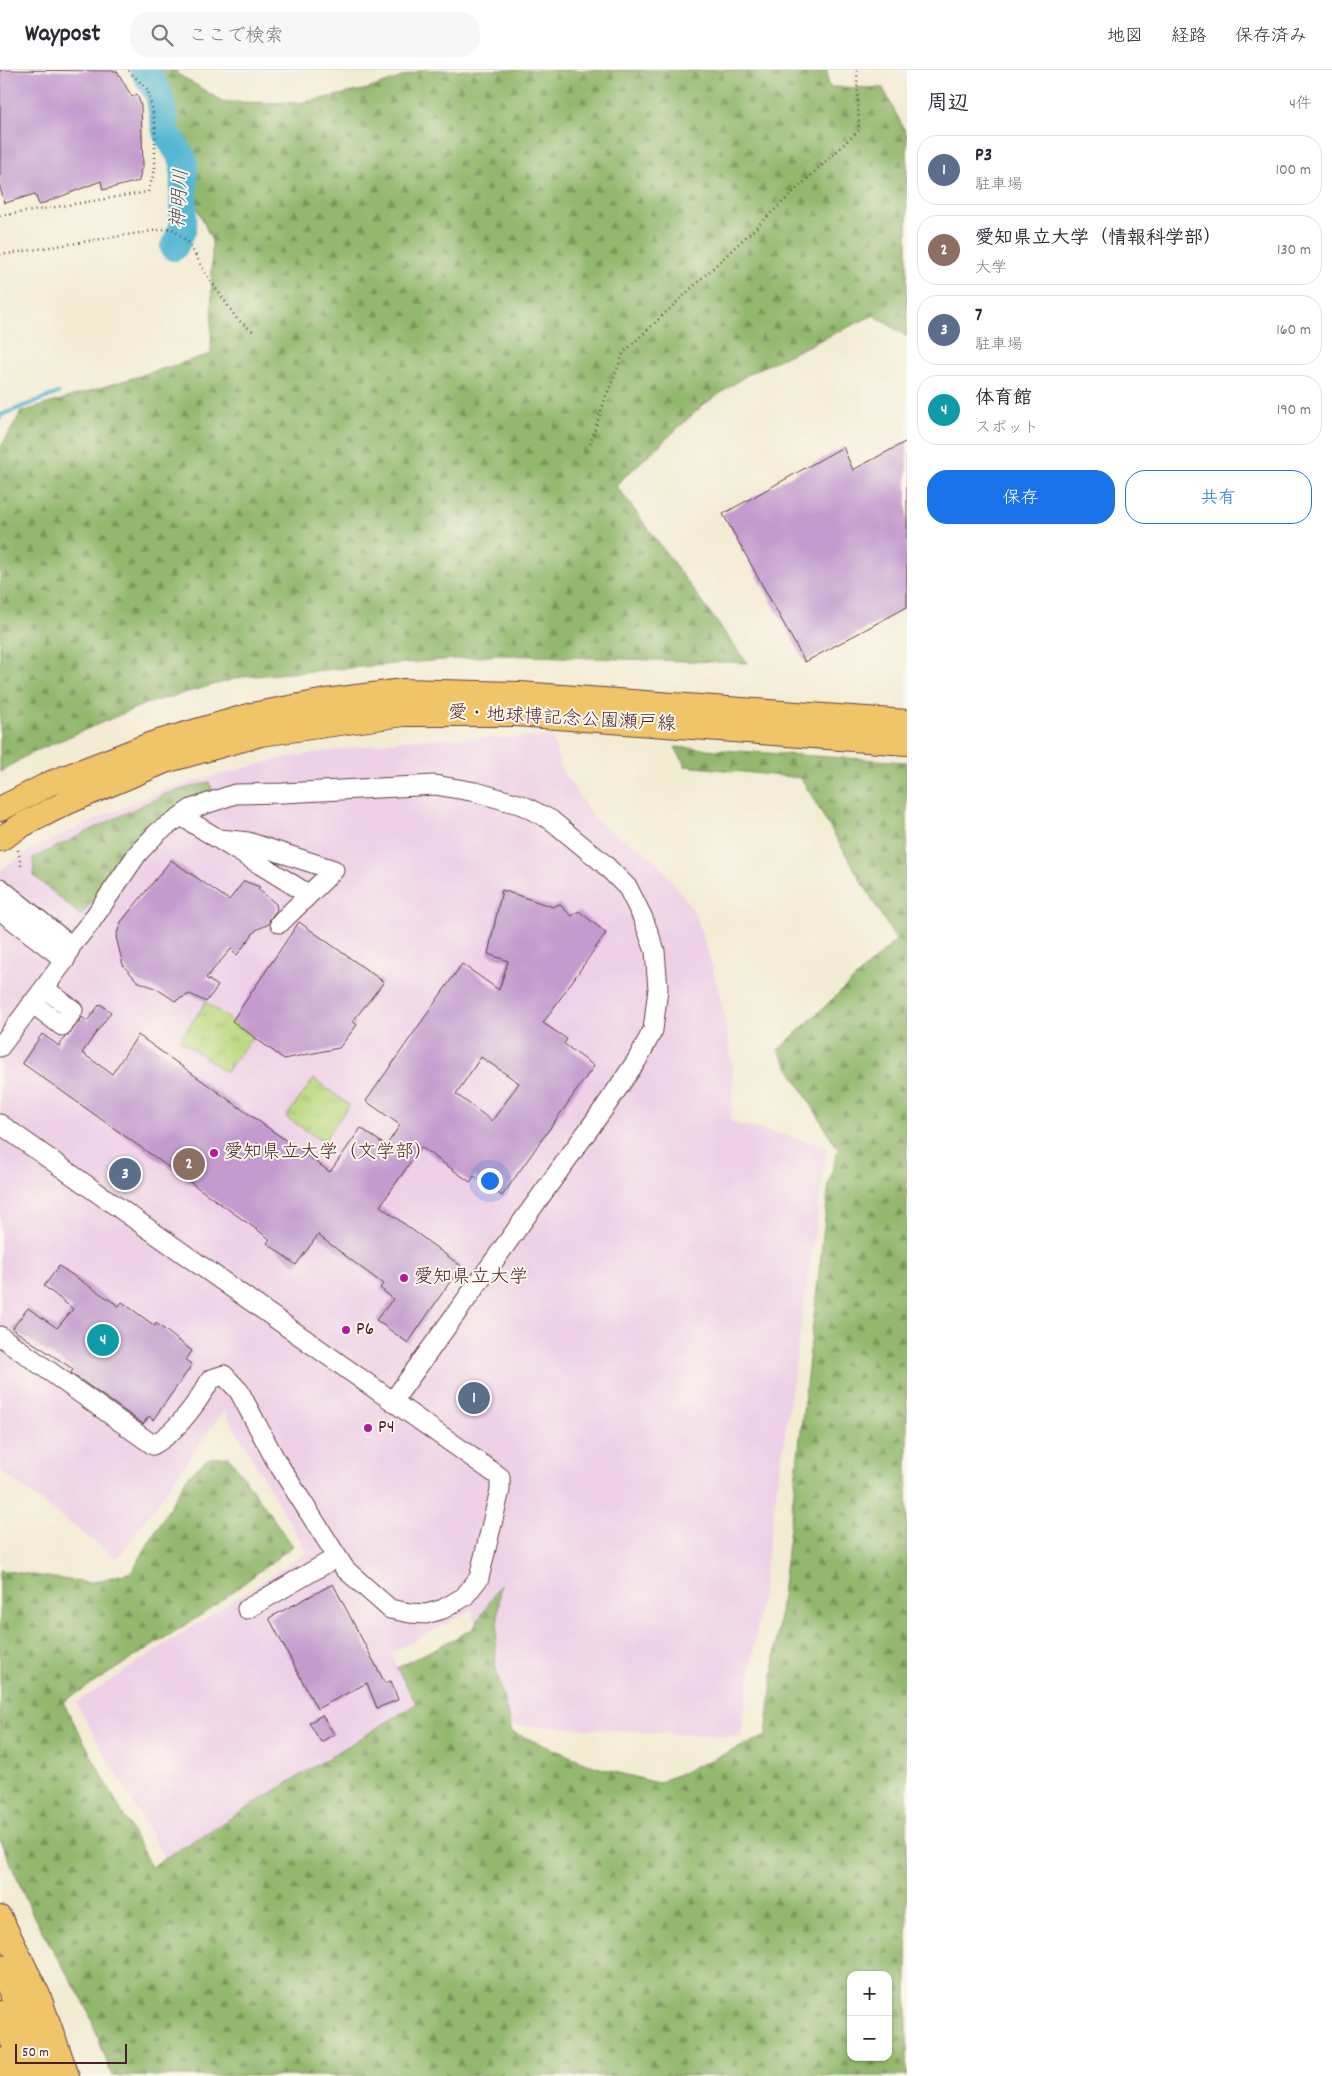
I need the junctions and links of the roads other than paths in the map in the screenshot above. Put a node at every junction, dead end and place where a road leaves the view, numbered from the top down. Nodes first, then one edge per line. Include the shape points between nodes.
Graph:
1 (907, 722) edge
2 (907, 744) edge
3 (0, 809) edge
4 (181, 816) junction
5 (220, 838) junction
6 (9, 844) edge
7 (0, 888) edge
8 (308, 894) junction
9 (0, 906) edge
10 (280, 923) dead end
11 (68, 953) junction
12 (44, 988) junction
13 (32, 1004) junction
14 (0, 1047) edge
15 (0, 1124) edge
16 (0, 1336) edge
17 (393, 1402) junction
18 (337, 1557) junction
19 (247, 1609) dead end
20 (0, 1918) edge
21 (0, 1966) edge
22 (0, 2013) edge
23 (0, 2060) edge
24 (8, 2076) edge
25 (28, 2076) edge
26 (48, 2076) edge
27 (67, 2076) edge

1 - 3 main road, 愛・地球博記念公園瀬戸線 via 520,694 403,691 252,715 155,743 51,783
2 - 6 main road, 愛・地球博記念公園瀬戸線 via 516,714 404,714 261,734 165,760 24,824
4 - 5 lane
4 - 11 lane via 158,832 138,853
4 - 17 lane via 191,809 235,794 435,785 476,792 522,805 551,820 628,888 644,918 655,951 658,989 653,1030 607,1104
5 - 8 lane
5 - 8 lane via 248,842 334,870
7 - 11 lane
8 - 10 lane
9 - 11 lane via 5,914
11 - 12 lane
12 - 13 lane
12 - 13 lane via 74,1010 62,1026
13 - 14 lane
15 - 17 lane
16 - 18 lane via 152,1444 165,1438 201,1396 211,1379 224,1375 239,1391 275,1459
17 - 18 lane via 500,1477 500,1490 479,1578 464,1597 443,1609 426,1614 410,1613 390,1609 345,1569
18 - 19 lane
20 - 27 main road via 38,1995
21 - 26 main road
22 - 25 main road
23 - 24 main road

